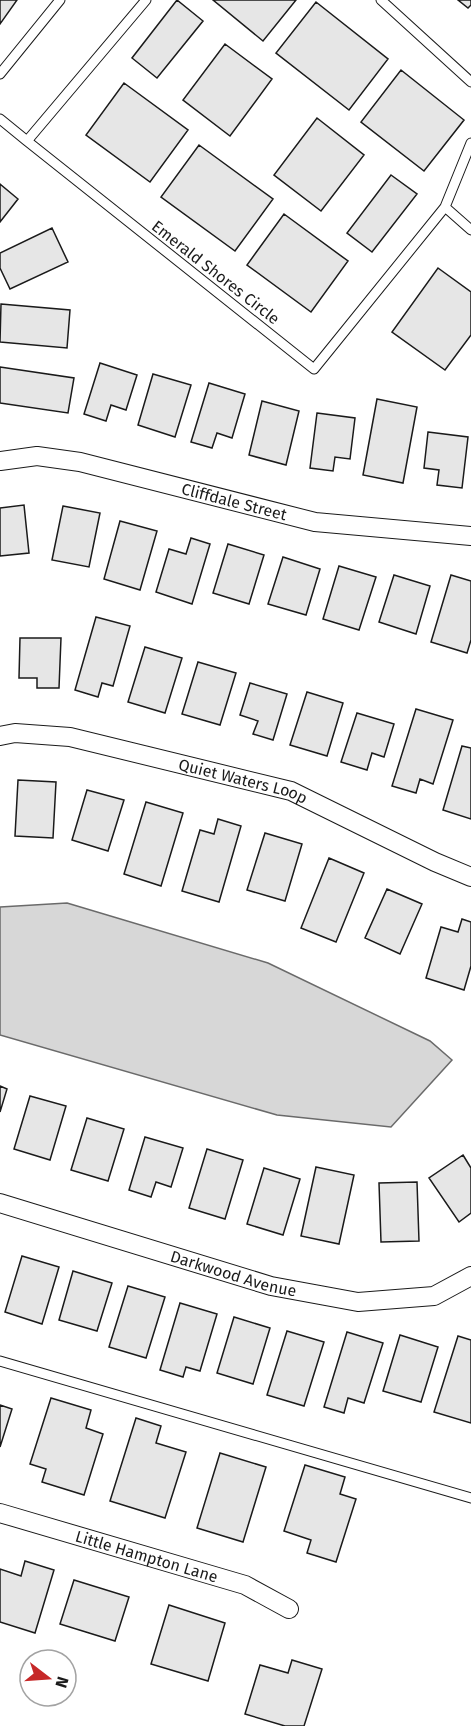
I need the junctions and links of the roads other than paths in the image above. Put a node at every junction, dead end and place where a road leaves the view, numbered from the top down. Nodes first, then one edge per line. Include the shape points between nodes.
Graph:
1 (60, 0) edge
2 (146, 0) edge
3 (381, 0) edge
4 (0, 74) edge
5 (471, 82) edge
6 (0, 119) edge
7 (27, 141) junction
8 (471, 143) edge
9 (445, 207) junction
10 (471, 230) edge
11 (0, 461) edge
12 (471, 536) edge
13 (0, 736) edge
14 (471, 877) edge
15 (0, 1203) edge
16 (471, 1276) edge
17 (0, 1361) edge
18 (471, 1498) edge
19 (0, 1513) edge
20 (289, 1609) dead end

1 - 4 lane
2 - 7 lane
3 - 5 lane
6 - 7 lane
7 - 9 lane, Emerald Shores Circle via 314,369
8 - 9 lane, Emerald Shores Circle
9 - 10 lane
11 - 12 street, Cliffdale Street via 37,456 80,462 315,522
13 - 14 street, Quiet Waters Loop via 15,733 70,737 291,791
15 - 16 street, Darkwood Avenue via 271,1286 358,1302 434,1296
17 - 18 lane
19 - 20 street, Little Hampton Lane via 245,1585

